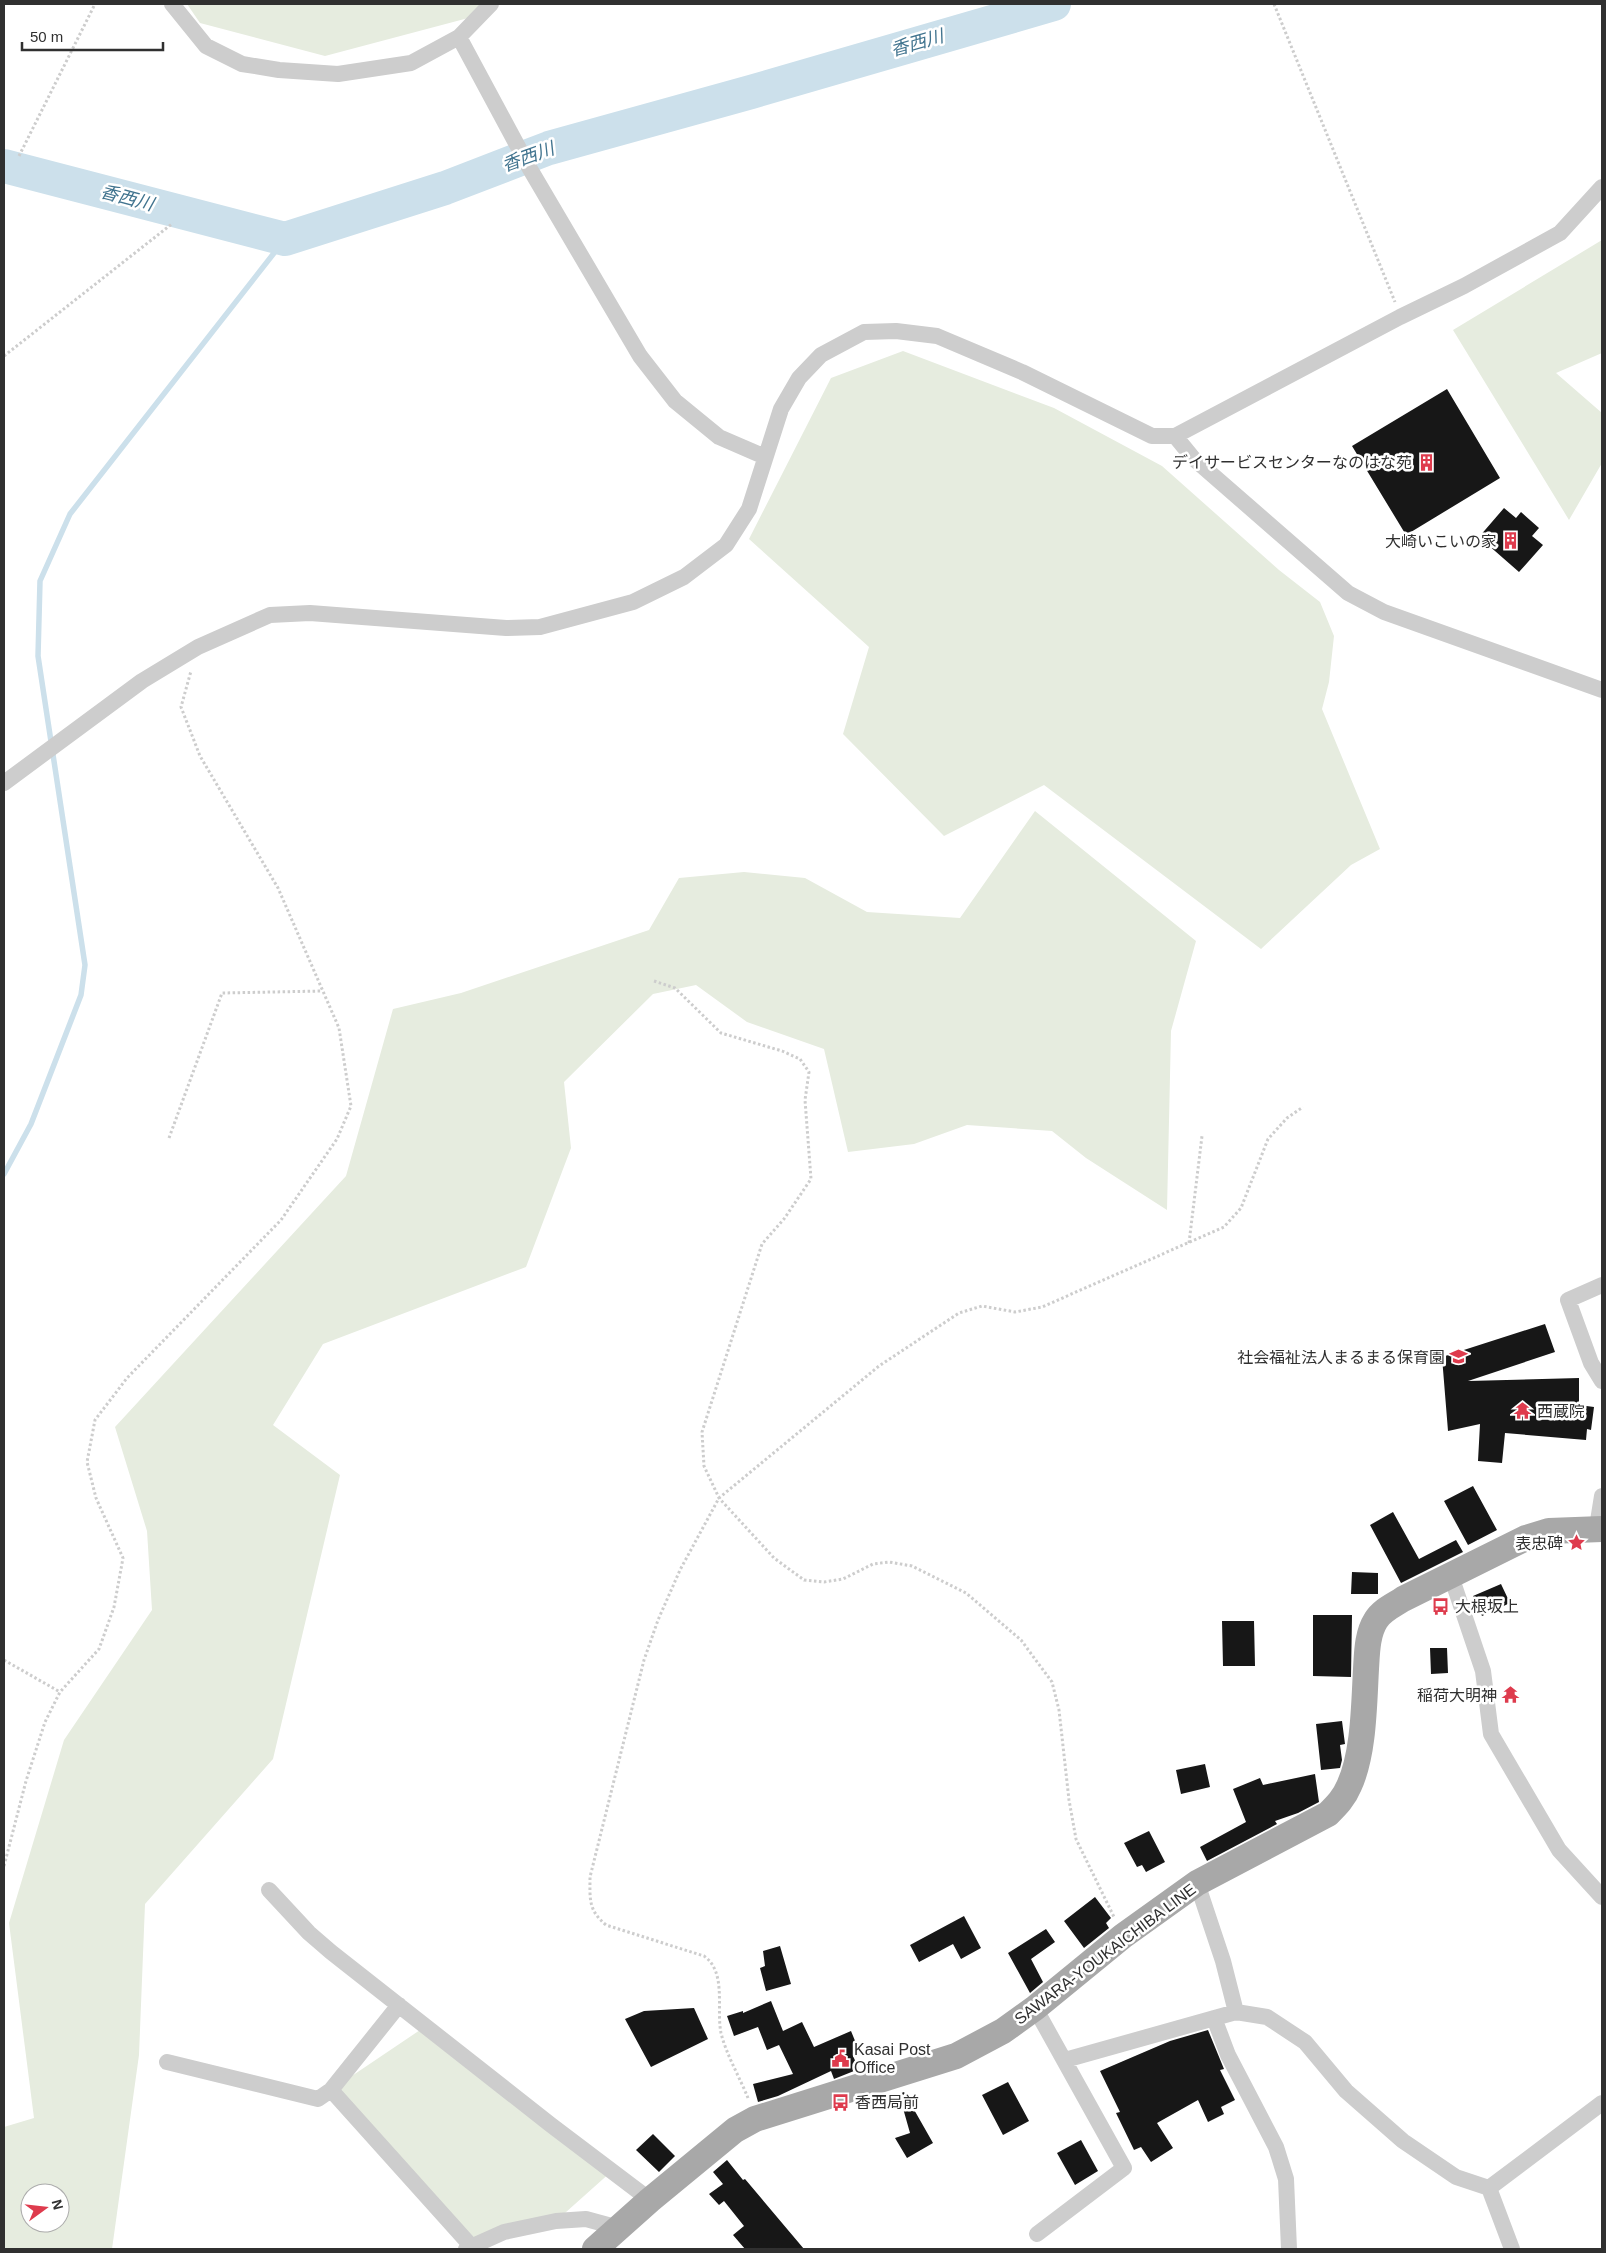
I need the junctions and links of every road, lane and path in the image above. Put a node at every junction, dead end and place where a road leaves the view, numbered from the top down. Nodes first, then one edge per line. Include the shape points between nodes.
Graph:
1 (95, 4) edge
2 (172, 4) edge
3 (491, 4) edge
4 (1274, 4) edge
5 (459, 37) junction
6 (19, 156) dead end
7 (1602, 187) edge
8 (173, 223) dead end
9 (1400, 316) junction
10 (4, 356) edge
11 (1175, 436) junction
12 (765, 457) junction
13 (198, 647) junction
14 (1602, 690) edge
15 (4, 783) edge
16 (654, 981) dead end
17 (322, 991) junction
18 (1304, 1107) dead end
19 (1202, 1136) dead end
20 (169, 1138) dead end
21 (1189, 1243) junction
22 (1602, 1285) edge
23 (1602, 1381) edge
24 (1602, 1496) edge
25 (720, 1498) junction
26 (1600, 1528) edge
27 (1451, 1576) junction
28 (4, 1660) edge
29 (60, 1692) junction
30 (4, 1866) edge
31 (1197, 1883) junction
32 (270, 1890) dead end
33 (1602, 1897) edge
34 (1123, 1936) junction
35 (399, 2005) junction
36 (1036, 2008) junction
37 (1236, 2012) junction
38 (1214, 2018) junction
39 (1065, 2060) junction
40 (167, 2062) dead end
41 (331, 2090) junction
42 (1602, 2103) edge
43 (755, 2119) junction
44 (1489, 2188) junction
45 (650, 2200) junction
46 (620, 2228) junction
47 (1037, 2234) dead end
48 (469, 2248) edge
49 (595, 2249) edge
50 (1289, 2249) edge
51 (1512, 2249) edge

1 - 6 path
2 - 5 street via 206,46 242,64 280,70 338,74 411,63
3 - 5 street
4 - 9 path
5 - 12 street via 530,169 640,356 675,401 720,437
7 - 9 street via 1560,233 1464,286
8 - 10 path
9 - 11 street
11 - 12 street via 1152,436 1022,372 937,336 896,330 864,332 821,355 800,378 781,409
11 - 14 street via 1193,458 1348,593 1384,612
12 - 13 street via 749,509 726,545 684,577 633,602 540,627 506,628 310,613 270,615
13 - 15 street via 142,681
13 - 17 path via 181,708 200,756 278,888
16 - 25 path via 675,988 721,1033 800,1059 808,1072 805,1100 811,1179 784,1219 762,1244 702,1432 704,1466
17 - 20 path via 222,993
17 - 29 path via 339,1028 351,1106 337,1139 280,1220 127,1378 95,1420 88,1462 96,1498 123,1558 114,1607 99,1649
18 - 21 path via 1287,1118 1268,1139 1241,1208 1224,1227
19 - 21 path
21 - 25 path via 1042,1307 1015,1312 982,1306 959,1313 879,1366
22 - 23 street via 1568,1300 1591,1363
24 - 26 street
25 - 34 path via 774,1558 804,1580 824,1582 842,1579 873,1564 889,1562 912,1566 966,1594 1021,1640 1052,1682 1059,1710 1076,1839
25 - 43 path via 680,1570 644,1660 590,1877 590,1901 595,1916 606,1925 704,1956 714,1965 718,1976 722,2036
26 - 27 main road, SAWARA-YOUKAICHIBA LINE via 1550,1531 1526,1538
27 - 31 main road, SAWARA-YOUKAICHIBA LINE via 1403,1599 1376,1620 1368,1648 1356,1765 1342,1800 1328,1814
27 - 33 street via 1483,1671 1491,1734 1559,1850
28 - 29 path
29 - 30 path via 45,1722 28,1772
31 - 34 main road, SAWARA-YOUKAICHIBA LINE
31 - 37 street
32 - 35 street via 309,1933
34 - 36 main road, SAWARA-YOUKAICHIBA LINE
35 - 41 street
35 - 45 street
36 - 39 street
36 - 43 main road, SAWARA-YOUKAICHIBA LINE via 1003,2031 956,2056
37 - 38 street
37 - 44 street via 1268,2017 1305,2042 1346,2091 1403,2141 1456,2177
38 - 39 street
38 - 50 street via 1228,2055 1276,2147 1286,2179
39 - 47 street via 1124,2168
40 - 41 street via 318,2099
41 - 48 street
42 - 44 street
43 - 45 main road, SAWARA-YOUKAICHIBA LINE via 735,2130
44 - 51 street
45 - 46 main road, SAWARA-YOUKAICHIBA LINE
46 - 48 street via 586,2219 556,2220 504,2232
46 - 49 main road, SAWARA-YOUKAICHIBA LINE

